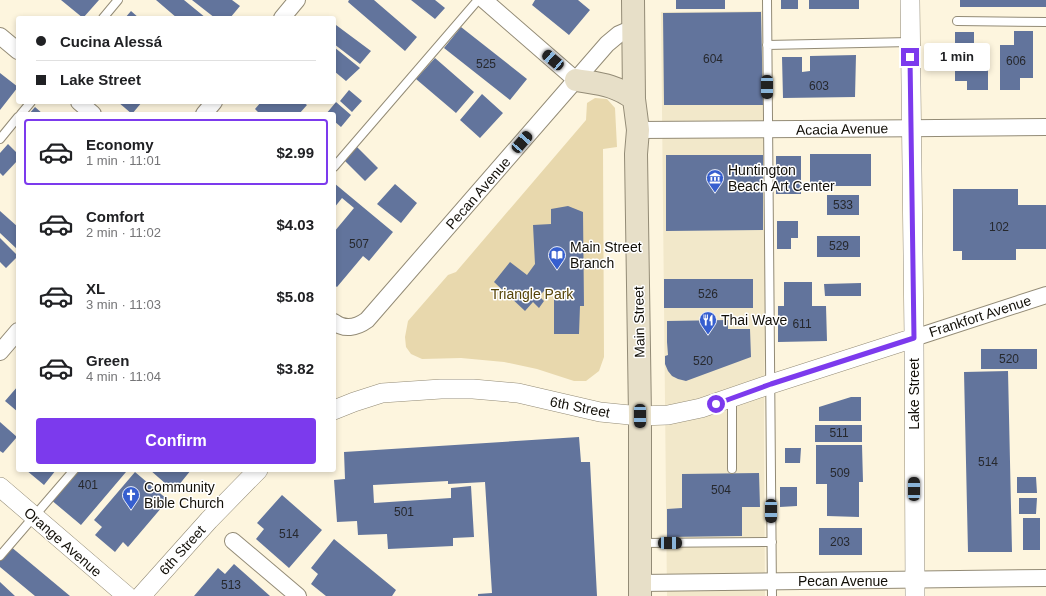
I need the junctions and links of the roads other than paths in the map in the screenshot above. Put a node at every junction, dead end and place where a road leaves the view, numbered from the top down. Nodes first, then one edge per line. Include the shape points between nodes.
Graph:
1 (118, 0) edge
2 (297, 0) edge
3 (478, 0) edge
4 (484, 0) edge
5 (633, 0) edge
6 (767, 0) edge
7 (910, 0) edge
8 (104, 16) edge
9 (284, 16) edge
10 (957, 21) dead end
11 (1046, 22) edge
12 (633, 28) junction
13 (0, 36) edge
14 (910, 42) junction
15 (767, 44) junction
16 (16, 49) edge
17 (576, 80) junction
18 (634, 98) junction
19 (29, 104) edge
20 (81, 104) edge
21 (212, 104) edge
22 (23, 112) edge
23 (91, 112) edge
24 (206, 112) edge
25 (16, 119) edge
26 (1046, 127) edge
27 (910, 128) junction
28 (638, 130) junction
29 (767, 130) junction
30 (0, 139) edge
31 (336, 165) edge
32 (1046, 295) edge
33 (336, 323) edge
34 (16, 333) edge
35 (914, 338) junction
36 (0, 352) edge
37 (771, 384) junction
38 (732, 398) junction
39 (336, 409) edge
40 (640, 416) junction
41 (732, 470) dead end
42 (72, 472) edge
43 (256, 472) edge
44 (0, 487) edge
45 (34, 516) junction
46 (233, 541) dead end
47 (772, 542) junction
48 (640, 543) junction
49 (0, 556) edge
50 (1046, 578) edge
51 (915, 588) edge
52 (772, 589) edge
53 (640, 590) edge
54 (127, 596) edge
55 (141, 596) edge
56 (298, 596) edge

1 - 8 lane
2 - 9 street
3 - 31 lane
4 - 17 street
5 - 12 main road, Main Street
6 - 15 lane
7 - 14 street, Lake Street
10 - 11 lane
12 - 17 street, Pecan Avenue via 619,34 607,44
12 - 18 main road, Main Street
13 - 16 street
14 - 15 lane
14 - 27 street, Lake Street
15 - 29 lane
17 - 18 main road via 610,86
17 - 33 street, Pecan Avenue via 367,320 358,326 348,327
18 - 28 main road, Main Street
19 - 22 lane
20 - 23 street
21 - 24 street
25 - 30 lane
26 - 27 street, Acacia Avenue
27 - 29 street, Acacia Avenue
27 - 35 street, Lake Street
28 - 29 street, Acacia Avenue
28 - 40 main road, Main Street via 636,154
29 - 37 lane
32 - 35 street, Frankfort Avenue
34 - 36 street
35 - 37 street, 6th Street
35 - 51 street, Lake Street
37 - 38 street, 6th Street
37 - 47 lane
38 - 40 street, 6th Street via 702,408
38 - 41 lane
39 - 40 street, 6th Street via 382,393 473,389 518,393 600,412
40 - 48 main road, Main Street
42 - 45 lane
43 - 55 street, 6th Street
44 - 45 street, Orange Avenue
45 - 49 lane
45 - 54 street, Orange Avenue
46 - 56 street
47 - 48 lane
47 - 52 lane
48 - 53 main road, Main Street
50 - 51 street, Pecan Avenue
51 - 52 street, Pecan Avenue
52 - 53 street, Pecan Avenue

